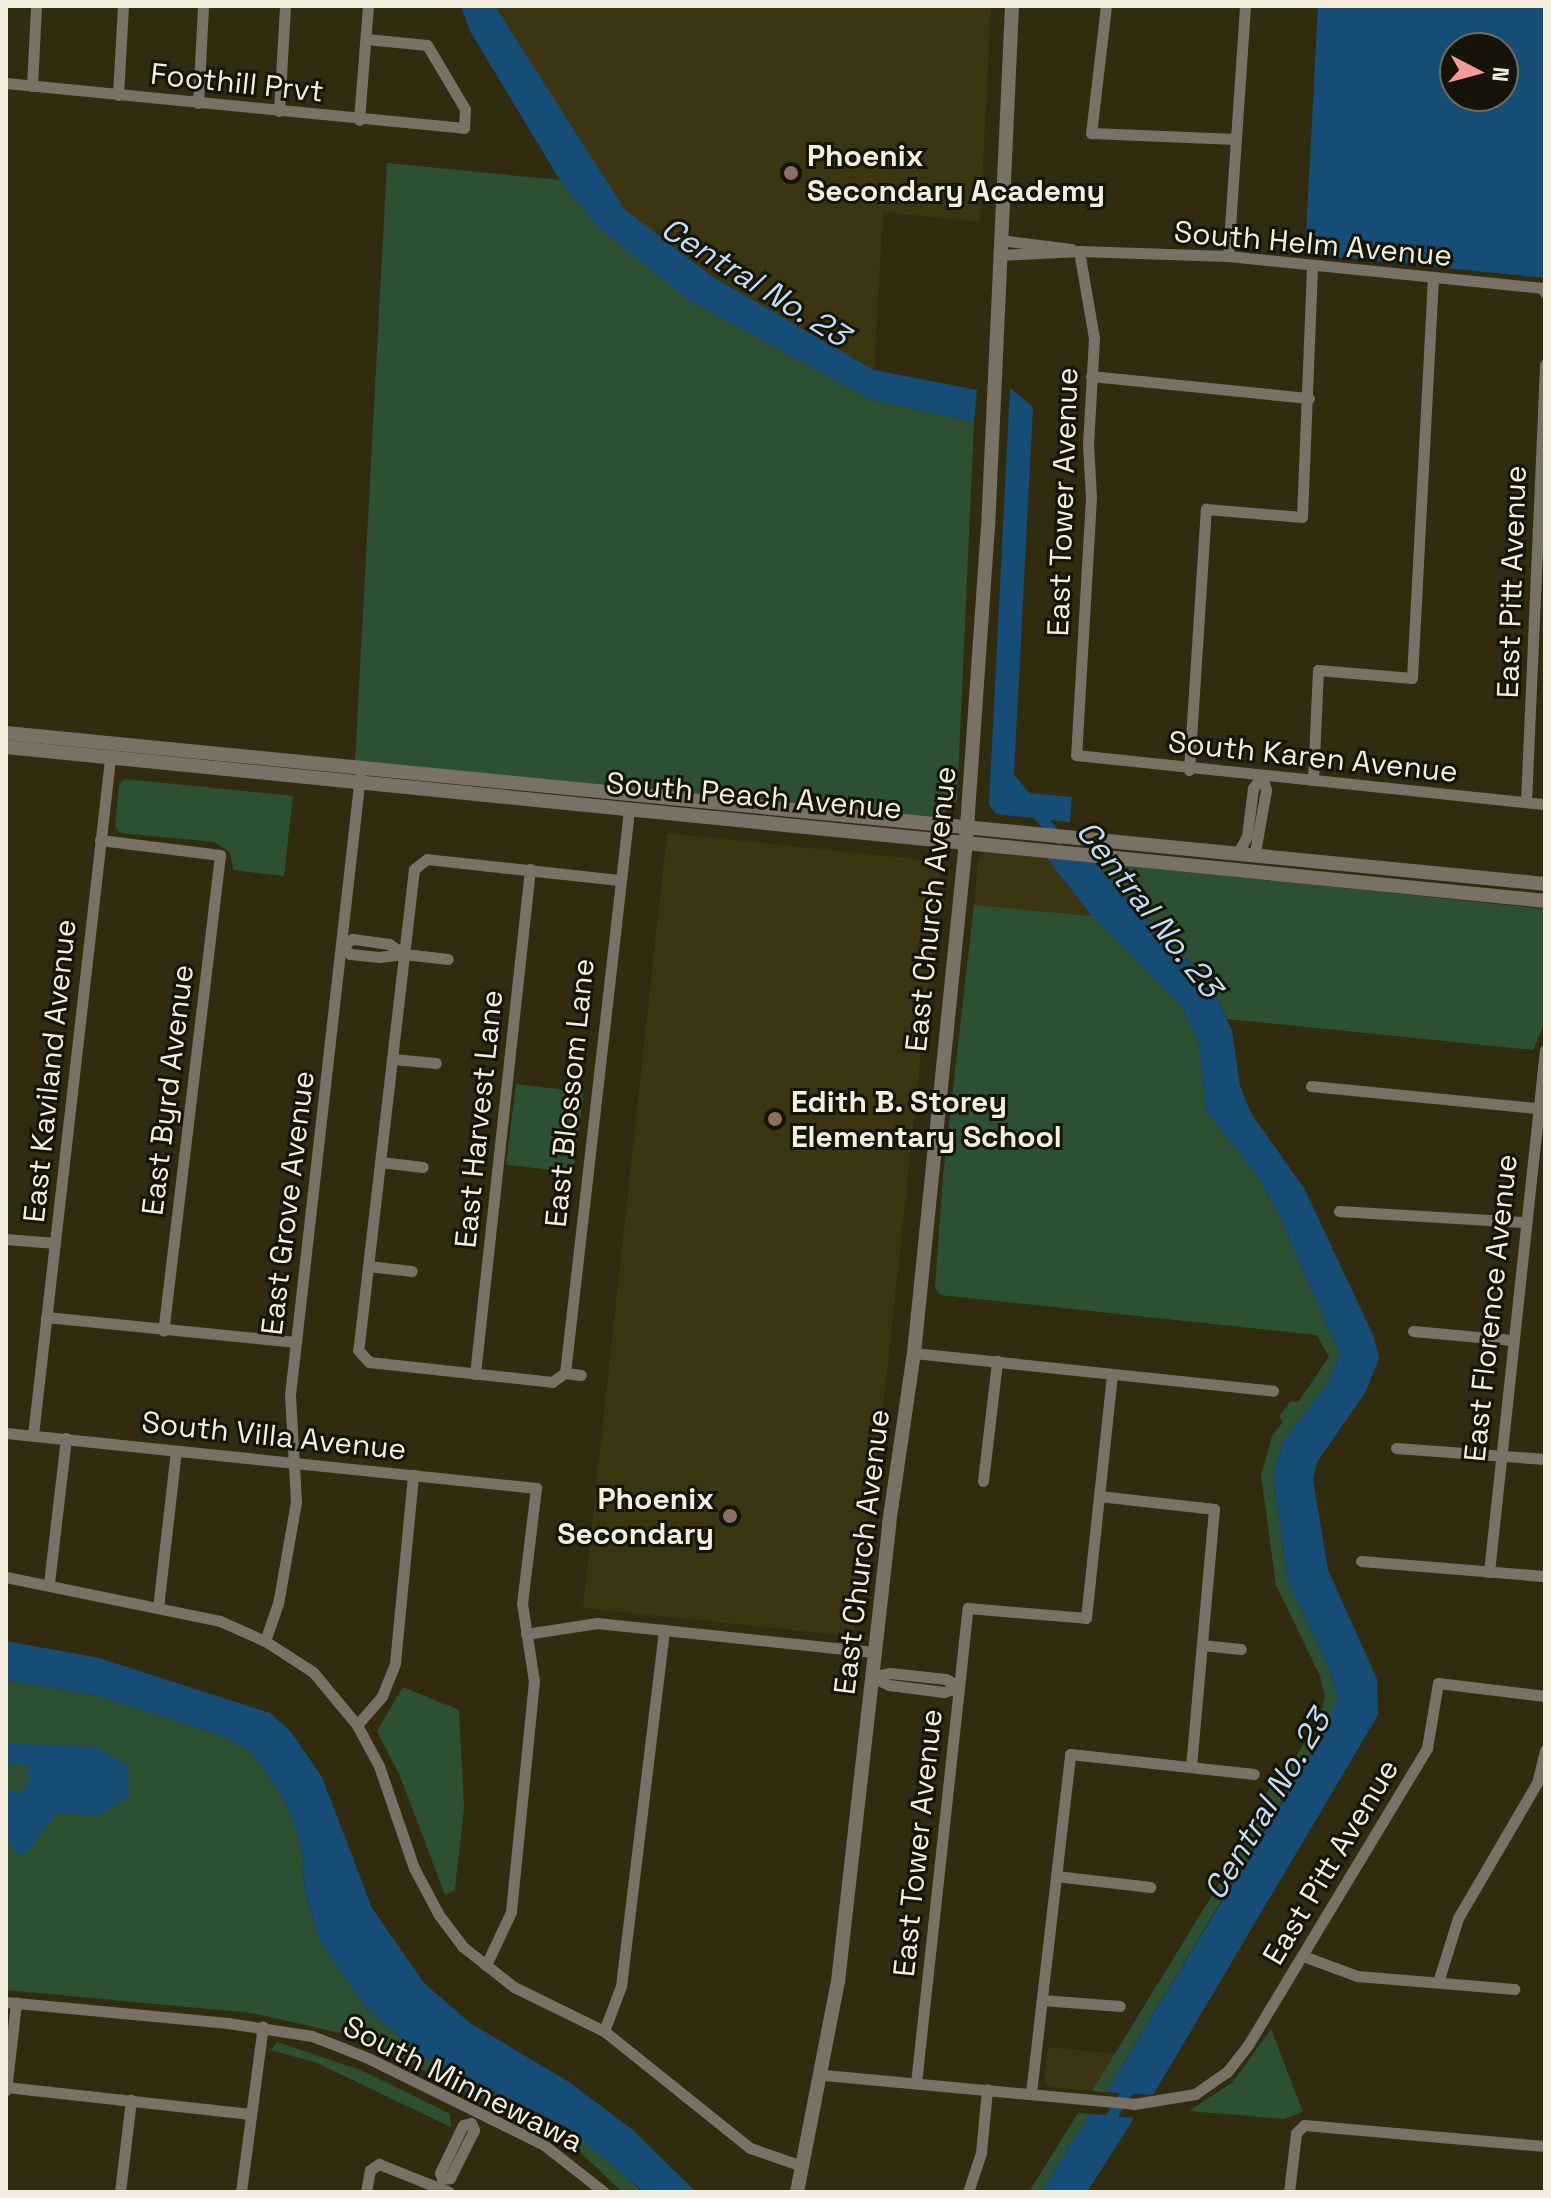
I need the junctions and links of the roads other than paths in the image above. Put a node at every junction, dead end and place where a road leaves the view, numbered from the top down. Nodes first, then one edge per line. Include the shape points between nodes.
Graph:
1 (36, 6) edge
2 (123, 6) edge
3 (203, 6) edge
4 (285, 6) edge
5 (368, 6) edge
6 (1012, 6) edge
7 (1106, 6) edge
8 (1245, 6) edge
9 (366, 39) junction
10 (6, 83) edge
11 (32, 86) junction
12 (118, 95) junction
13 (198, 103) junction
14 (279, 111) junction
15 (359, 120) junction
16 (1236, 139) junction
17 (1000, 248) junction
18 (1079, 251) junction
19 (1228, 256) junction
20 (1312, 268) junction
21 (1433, 280) junction
22 (1544, 290) edge
23 (1545, 364) edge
24 (1091, 376) junction
25 (1309, 398) junction
26 (6, 733) edge
27 (6, 747) edge
28 (1076, 755) joint
29 (110, 759) junction
30 (361, 768) junction
31 (1189, 770) junction
32 (1262, 776) junction
33 (1313, 780) junction
34 (359, 784) junction
35 (1526, 802) junction
36 (1545, 804) edge
37 (629, 810) junction
38 (808, 812) junction
39 (688, 816) junction
40 (966, 835) junction
41 (100, 840) junction
42 (1239, 851) junction
43 (1255, 852) junction
44 (1147, 859) junction
45 (530, 869) junction
46 (619, 880) junction
47 (1545, 884) edge
48 (1545, 901) edge
49 (370, 941) junction
50 (342, 946) junction
51 (404, 954) junction
52 (367, 956) junction
53 (448, 959) dead end
54 (1545, 1050) edge
55 (393, 1059) junction
56 (436, 1063) dead end
57 (1311, 1086) dead end
58 (1535, 1108) junction
59 (380, 1162) junction
60 (423, 1167) dead end
61 (1339, 1211) dead end
62 (1523, 1222) junction
63 (6, 1239) edge
64 (55, 1243) junction
65 (368, 1266) junction
66 (412, 1271) dead end
67 (46, 1317) junction
68 (163, 1331) junction
69 (1413, 1331) dead end
70 (1511, 1340) junction
71 (296, 1342) junction
72 (914, 1353) junction
73 (997, 1361) junction
74 (475, 1374) junction
75 (1112, 1374) junction
76 (581, 1375) dead end
77 (563, 1376) junction
78 (1273, 1391) dead end
79 (6, 1433) edge
80 (33, 1435) junction
81 (66, 1438) junction
82 (1396, 1448) dead end
83 (176, 1451) junction
84 (1500, 1455) junction
85 (1545, 1459) edge
86 (294, 1461) junction
87 (413, 1475) junction
88 (983, 1481) dead end
89 (1099, 1496) junction
90 (1361, 1561) dead end
91 (1489, 1572) junction
92 (1545, 1576) edge
93 (6, 1577) edge
94 (49, 1583) junction
95 (158, 1608) junction
96 (664, 1630) junction
97 (526, 1634) junction
98 (265, 1641) junction
99 (1202, 1645) junction
100 (1241, 1649) dead end
101 (875, 1652) junction
102 (872, 1677) junction
103 (959, 1687) junction
104 (1545, 1696) edge
105 (357, 1725) junction
106 (1545, 1750) edge
107 (1191, 1767) junction
108 (1254, 1774) dead end
109 (1056, 1876) junction
110 (1150, 1887) dead end
111 (1303, 1956) junction
112 (486, 1965) junction
113 (1438, 1982) junction
114 (1514, 1989) dead end
115 (1042, 2000) junction
116 (11, 2002) edge
117 (1120, 2006) dead end
118 (263, 2026) junction
119 (604, 2031) junction
120 (824, 2075) junction
121 (916, 2083) junction
122 (6, 2088) edge
123 (987, 2089) junction
124 (1031, 2093) junction
125 (131, 2100) junction
126 (477, 2111) junction
127 (251, 2114) junction
128 (1545, 2146) edge
129 (802, 2166) junction
130 (444, 2186) edge
131 (120, 2192) edge
132 (241, 2192) edge
133 (366, 2192) edge
134 (604, 2192) edge
135 (797, 2192) edge
136 (968, 2192) edge
137 (1289, 2192) edge

1 - 11 street
2 - 12 street
3 - 13 street
4 - 14 street
5 - 9 street
6 - 17 street, East Church Avenue
7 - 16 street via 1091,133
8 - 16 street
9 - 15 street
9 - 15 street, Foothill Prvt via 427,45 465,109 464,128
10 - 11 street, Foothill Prvt
11 - 12 street, Foothill Prvt
12 - 13 street, Foothill Prvt
13 - 14 street, Foothill Prvt
14 - 15 street, Foothill Prvt
16 - 19 street
17 - 18 street, South Helm Avenue
17 - 40 street, East Church Avenue
18 - 19 street, South Helm Avenue
18 - 24 street, East Tower Avenue via 1094,338
19 - 20 street, South Helm Avenue
20 - 21 street, South Helm Avenue
20 - 25 street
21 - 22 street, South Helm Avenue
21 - 33 street via 1412,678 1318,670
23 - 35 street, East Pitt Avenue
24 - 25 street
24 - 28 street, East Tower Avenue via 1091,497
25 - 31 street via 1302,517 1206,509
26 - 30 street, South Peach Avenue
27 - 29 street, South Peach Avenue
28 - 31 street, South Karen Avenue
29 - 34 street, South Peach Avenue
29 - 41 street, East Kaviland Avenue
30 - 34 street, East Grove Avenue
30 - 38 street, South Peach Avenue
31 - 32 street, South Karen Avenue
32 - 33 street, South Karen Avenue
32 - 42 street via 1253,788 1247,836
32 - 43 street via 1266,790
33 - 35 street, South Karen Avenue
34 - 37 street, South Peach Avenue
34 - 50 street, East Grove Avenue
35 - 36 street, South Karen Avenue
37 - 39 street, South Peach Avenue
37 - 46 street, East Blossom Lane
38 - 39 street via 700,808
38 - 40 street, South Peach Avenue
39 - 40 street, South Peach Avenue
40 - 42 street, South Peach Avenue via 1042,834
40 - 44 street, South Peach Avenue
40 - 72 street, East Church Avenue
41 - 64 street, East Kaviland Avenue
41 - 68 street, East Byrd Avenue via 220,855
42 - 43 street, South Peach Avenue
43 - 44 street via 1243,862
43 - 47 street, South Peach Avenue
44 - 48 street, South Peach Avenue
45 - 46 street
45 - 51 street via 418,862
45 - 74 street, East Harvest Lane
46 - 77 street, East Blossom Lane
49 - 50 street via 352,939
49 - 51 street
49 - 52 street via 373,949
50 - 52 street via 350,954
50 - 71 street, East Grove Avenue
51 - 52 street
51 - 53 street
51 - 55 street
54 - 58 street, East Florence Avenue
55 - 56 street
55 - 59 street
57 - 58 street
58 - 62 street, East Florence Avenue
59 - 60 street
59 - 65 street
61 - 62 street
62 - 70 street, East Florence Avenue
63 - 64 street
64 - 67 street, East Kaviland Avenue
65 - 66 street
65 - 74 street via 361,1358
67 - 68 street
67 - 80 street, East Kaviland Avenue
68 - 71 street
69 - 70 street
70 - 84 street, East Florence Avenue
71 - 86 street, East Grove Avenue via 290,1395
72 - 73 street
72 - 101 street, East Church Avenue
73 - 75 street
73 - 88 street
74 - 77 street
75 - 78 street
75 - 89 street
76 - 77 street
79 - 80 street, South Villa Avenue
80 - 81 street, South Villa Avenue
81 - 83 street, South Villa Avenue
81 - 94 street
82 - 84 street
83 - 86 street, South Villa Avenue
83 - 95 street
84 - 85 street
84 - 91 street, East Florence Avenue
86 - 87 street, South Villa Avenue
86 - 98 street, East Grove Avenue via 296,1502 278,1604
87 - 97 street, South Villa Avenue via 536,1488 522,1603
87 - 105 street via 395,1663 382,1696
89 - 99 street via 1214,1509
89 - 103 street, East Tower Avenue via 1086,1618 968,1608
90 - 91 street
91 - 92 street
93 - 94 street
94 - 95 street
95 - 98 street via 220,1621
96 - 97 street via 597,1623
96 - 101 street
96 - 119 street via 621,1986
97 - 112 street via 534,1681 511,1912
98 - 105 street via 313,1672
99 - 100 street
99 - 107 street
101 - 102 street, East Church Avenue
102 - 103 street via 890,1673 946,1679
102 - 120 street, East Church Avenue
103 - 121 street, East Tower Avenue
104 - 111 street, East Pitt Avenue via 1438,1683 1427,1748
105 - 112 street via 379,1766 414,1868 439,1915 462,1946
106 - 113 street via 1537,1783 1458,1918
107 - 108 street
107 - 109 street via 1070,1754
109 - 110 street
109 - 115 street
111 - 113 street via 1349,1974
111 - 124 street, East Pitt Avenue via 1240,2056 1195,2094 1134,2104
112 - 119 street via 514,1987
113 - 114 street
115 - 117 street
115 - 124 street
116 - 118 street, South Minnewawa
116 - 122 street
118 - 126 street, South Minnewawa via 340,2046
118 - 127 street
119 - 129 street via 750,2148
120 - 121 street
120 - 129 street, East Church Avenue
121 - 123 street
122 - 125 street
123 - 124 street
123 - 136 street via 981,2153
125 - 127 street
125 - 131 street
126 - 130 street via 471,2123 474,2130
126 - 134 street, South Minnewawa via 544,2145
127 - 132 street
128 - 137 street via 1310,2124 1299,2128
129 - 135 street, East Church Avenue
130 - 133 street via 387,2164 374,2165

